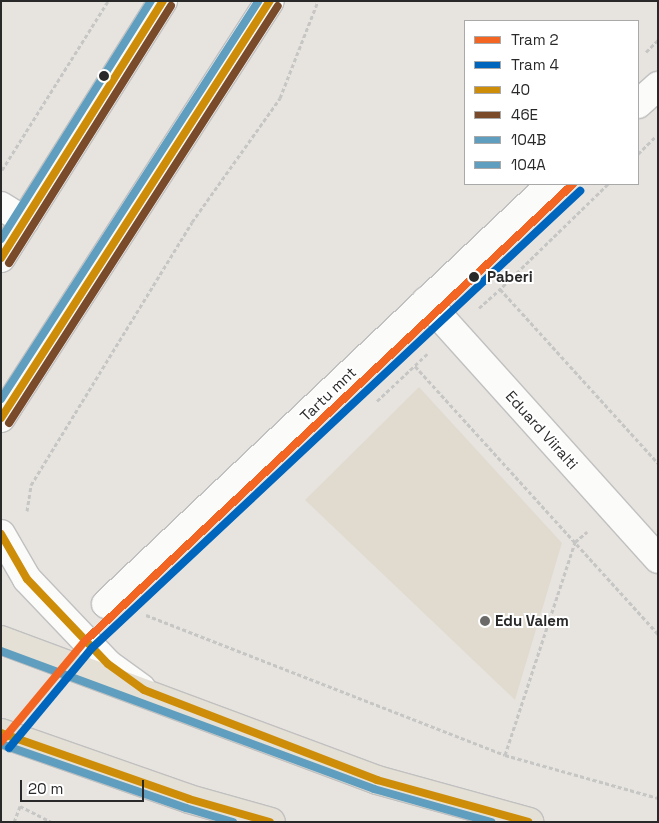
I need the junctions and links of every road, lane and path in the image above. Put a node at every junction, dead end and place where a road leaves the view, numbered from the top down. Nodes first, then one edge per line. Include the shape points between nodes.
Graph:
1 (108, 1) edge
2 (163, 1) edge
3 (270, 1) edge
4 (318, 1) edge
5 (658, 40) edge
6 (644, 53) dead end
7 (658, 86) edge
8 (639, 103) edge
9 (658, 134) edge
10 (639, 153) edge
11 (1, 172) edge
12 (550, 185) edge
13 (607, 185) edge
14 (1, 206) edge
15 (25, 221) junction
16 (1, 258) edge
17 (426, 301) junction
18 (415, 366) dead end
19 (1, 418) edge
20 (658, 463) edge
21 (613, 508) junction
22 (27, 514) dead end
23 (1, 534) edge
24 (575, 542) junction
25 (658, 559) edge
26 (106, 604) dead end
27 (145, 614) dead end
28 (658, 634) edge
29 (1, 640) edge
30 (144, 690) junction
31 (1, 732) edge
32 (505, 755) junction
33 (658, 798) edge
34 (14, 822) edge
35 (51, 822) edge
36 (271, 822) edge
37 (529, 822) edge

1 - 11 path
2 - 15 street
3 - 19 street
4 - 22 path via 280,98 192,222 31,485
5 - 6 path
7 - 8 street
9 - 10 path
12 - 17 street, Tartu mnt
13 - 20 path via 500,289
14 - 15 street
15 - 16 street
17 - 21 street, Eduard Viiralti
17 - 26 street, Tartu mnt
18 - 24 path
21 - 24 path
21 - 25 street, Eduard Viiralti
23 - 30 street via 27,579 108,664
24 - 28 path
24 - 32 path
27 - 32 path
29 - 30 main road via 53,661
30 - 37 main road via 377,780
31 - 36 main road via 189,799
32 - 33 path
34 - 35 path via 20,806

